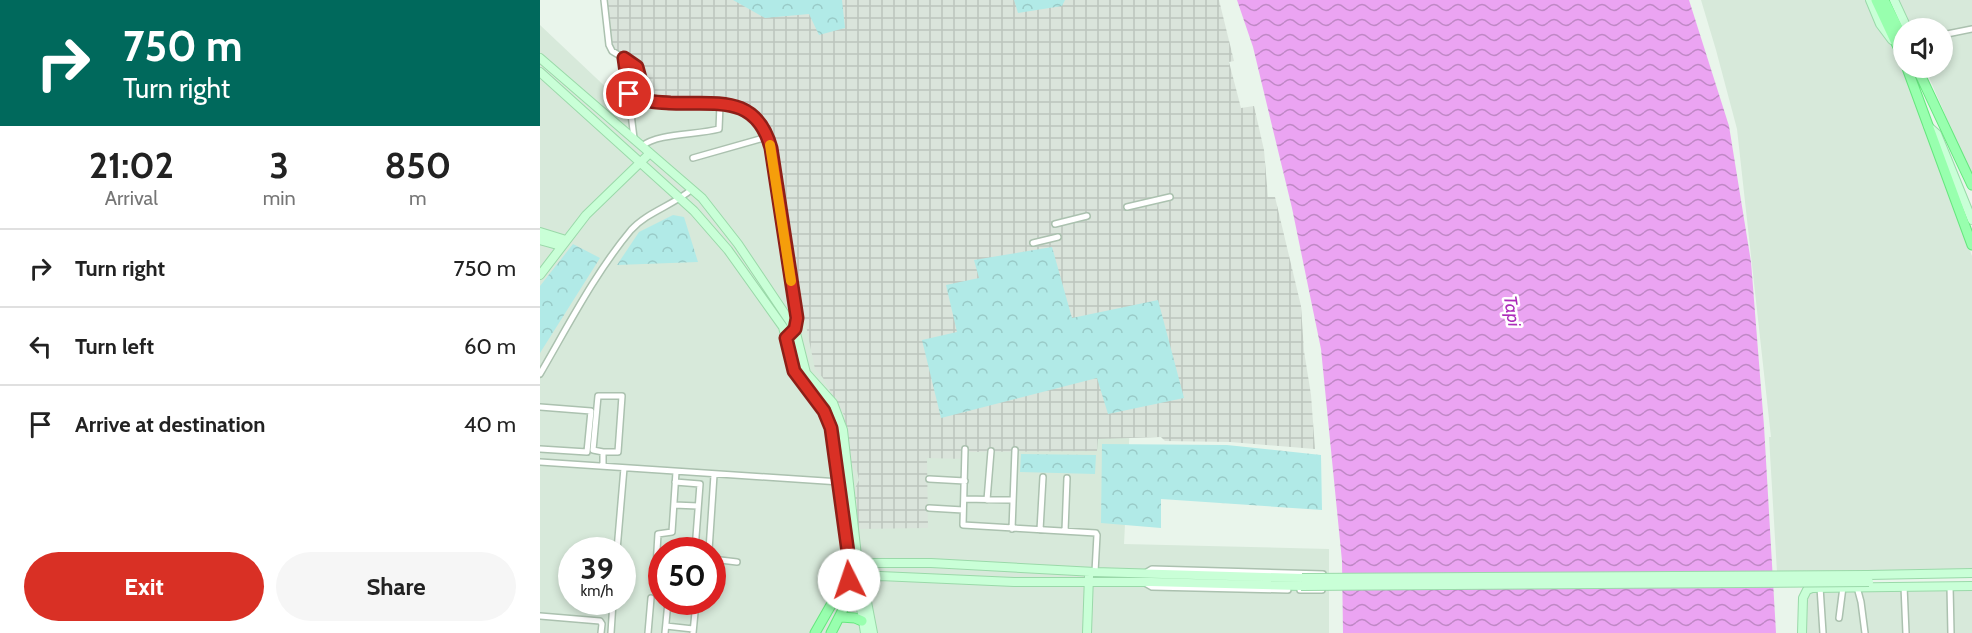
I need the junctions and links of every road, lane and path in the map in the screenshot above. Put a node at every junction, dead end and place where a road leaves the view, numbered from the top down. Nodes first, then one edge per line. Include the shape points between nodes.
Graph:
1 (604, 0) edge
2 (1870, 0) edge
3 (1876, 0) edge
4 (1884, 0) edge
5 (1894, 0) edge
6 (1889, 18) junction
7 (1902, 18) edge
8 (1893, 27) edge
9 (1972, 29) edge
10 (1953, 33) edge
11 (1893, 36) edge
12 (540, 58) edge
13 (624, 58) junction
14 (540, 72) edge
15 (1911, 78) edge
16 (1923, 78) edge
17 (720, 105) junction
18 (1941, 117) junction
19 (1928, 126) junction
20 (767, 136) junction
21 (638, 143) junction
22 (650, 153) junction
23 (693, 158) dead end
24 (641, 163) junction
25 (1972, 185) edge
26 (692, 189) junction
27 (1170, 197) dead end
28 (681, 199) junction
29 (1127, 207) dead end
30 (1972, 209) edge
31 (1087, 216) dead end
32 (1972, 220) edge
33 (1055, 224) dead end
34 (540, 232) edge
35 (1058, 237) dead end
36 (540, 240) edge
37 (564, 243) junction
38 (1033, 243) dead end
39 (1972, 245) edge
40 (540, 275) edge
41 (795, 329) junction
42 (786, 338) junction
43 (540, 374) edge
44 (540, 406) edge
45 (540, 449) edge
46 (965, 449) dead end
47 (1015, 450) dead end
48 (991, 451) dead end
49 (603, 452) junction
50 (540, 462) edge
51 (603, 466) junction
52 (624, 468) junction
53 (676, 472) junction
54 (714, 475) junction
55 (1043, 477) dead end
56 (1067, 478) dead end
57 (929, 479) dead end
58 (850, 480) junction
59 (964, 481) junction
60 (675, 482) junction
61 (838, 483) junction
62 (964, 499) junction
63 (987, 500) junction
64 (1013, 500) junction
65 (674, 505) junction
66 (698, 506) junction
67 (929, 508) dead end
68 (963, 510) junction
69 (1012, 529) junction
70 (1040, 530) junction
71 (1065, 531) junction
72 (618, 537) edge
73 (658, 537) edge
74 (696, 537) edge
75 (710, 537) edge
76 (726, 561) edge
77 (737, 562) dead end
78 (856, 566) junction
79 (1972, 573) edge
80 (1091, 575) junction
81 (847, 577) junction
82 (1144, 578) junction
83 (1869, 578) junction
84 (1972, 581) edge
85 (860, 582) junction
86 (1904, 586) junction
87 (1950, 586) junction
88 (1972, 586) edge
89 (1820, 587) junction
90 (1843, 587) junction
91 (1857, 587) junction
92 (612, 615) edge
93 (650, 615) edge
94 (667, 615) edge
95 (695, 615) edge
96 (540, 616) edge
97 (841, 617) junction
98 (1839, 618) dead end
99 (862, 621) junction
100 (666, 626) junction
101 (693, 631) edge
102 (601, 633) edge
103 (611, 633) edge
104 (648, 633) edge
105 (665, 633) edge
106 (815, 633) edge
107 (831, 633) edge
108 (865, 633) edge
109 (873, 633) edge
110 (1087, 633) edge
111 (1802, 633) edge
112 (1823, 633) edge
113 (1864, 633) edge
114 (1906, 633) edge
115 (1951, 633) edge

1 - 13 street via 609,45
2 - 11 main road via 1880,24
3 - 6 main road
4 - 6 main road
5 - 7 main road
6 - 8 main road
9 - 10 street
12 - 21 main road
13 - 17 street via 637,67 646,100
13 - 21 street
14 - 24 main road
15 - 19 main road
16 - 18 main road
17 - 20 street via 748,110
17 - 21 street via 719,129
18 - 25 main road
18 - 30 main road via 1939,132
19 - 32 main road via 1937,134
19 - 39 main road
20 - 23 street
20 - 41 street via 797,318
21 - 22 main road
22 - 24 main road
22 - 26 main road
24 - 28 main road
24 - 37 main road via 586,215
26 - 28 street
26 - 41 main road via 738,244
27 - 29 street
28 - 42 main road via 728,250 783,327
28 - 43 street via 632,229
31 - 33 street
34 - 37 main road
35 - 38 street
36 - 37 main road
37 - 40 main road
41 - 42 street
41 - 58 main road via 806,373 838,413
42 - 61 main road via 794,371 824,411 831,428
44 - 45 street via 591,411 586,453
46 - 59 street
47 - 64 street
48 - 63 street
49 - 49 street via 593,450 598,396 622,396 618,452
49 - 51 street
50 - 51 street
51 - 52 street
52 - 53 street
52 - 72 street
53 - 54 street
53 - 60 street
54 - 61 street
54 - 75 street
55 - 70 street
56 - 71 street
57 - 59 street
58 - 61 street
58 - 78 main road
59 - 62 street
60 - 65 street
60 - 66 street via 700,483
61 - 78 main road
62 - 63 street
62 - 68 street
63 - 64 street
64 - 69 street
65 - 66 street
65 - 73 street via 672,532
66 - 74 street
67 - 68 street
68 - 69 street via 963,525
69 - 70 street
70 - 71 street
71 - 80 street via 1097,534
76 - 77 street
78 - 80 main road via 931,563
78 - 81 main road via 847,571
78 - 85 main road via 865,572
79 - 83 main road
80 - 82 main road
80 - 85 main road via 1014,582 880,576
80 - 110 main road
81 - 85 main road via 851,582
81 - 106 main road
82 - 82 street via 1152,587 1323,589 1322,573 1152,569
82 - 83 main road, bridge via 1301,582
83 - 84 main road
85 - 97 main road
85 - 99 main road
85 - 109 main road
86 - 87 main road
86 - 91 main road
86 - 114 street
87 - 88 main road
87 - 115 street
89 - 90 main road
89 - 111 main road via 1804,593
89 - 112 street
90 - 91 main road
90 - 98 street
91 - 113 street
92 - 103 street
93 - 104 street
94 - 100 street
95 - 101 street
96 - 102 street via 598,621 602,624
97 - 99 main road
97 - 107 main road
99 - 108 main road
100 - 101 street
100 - 105 street

